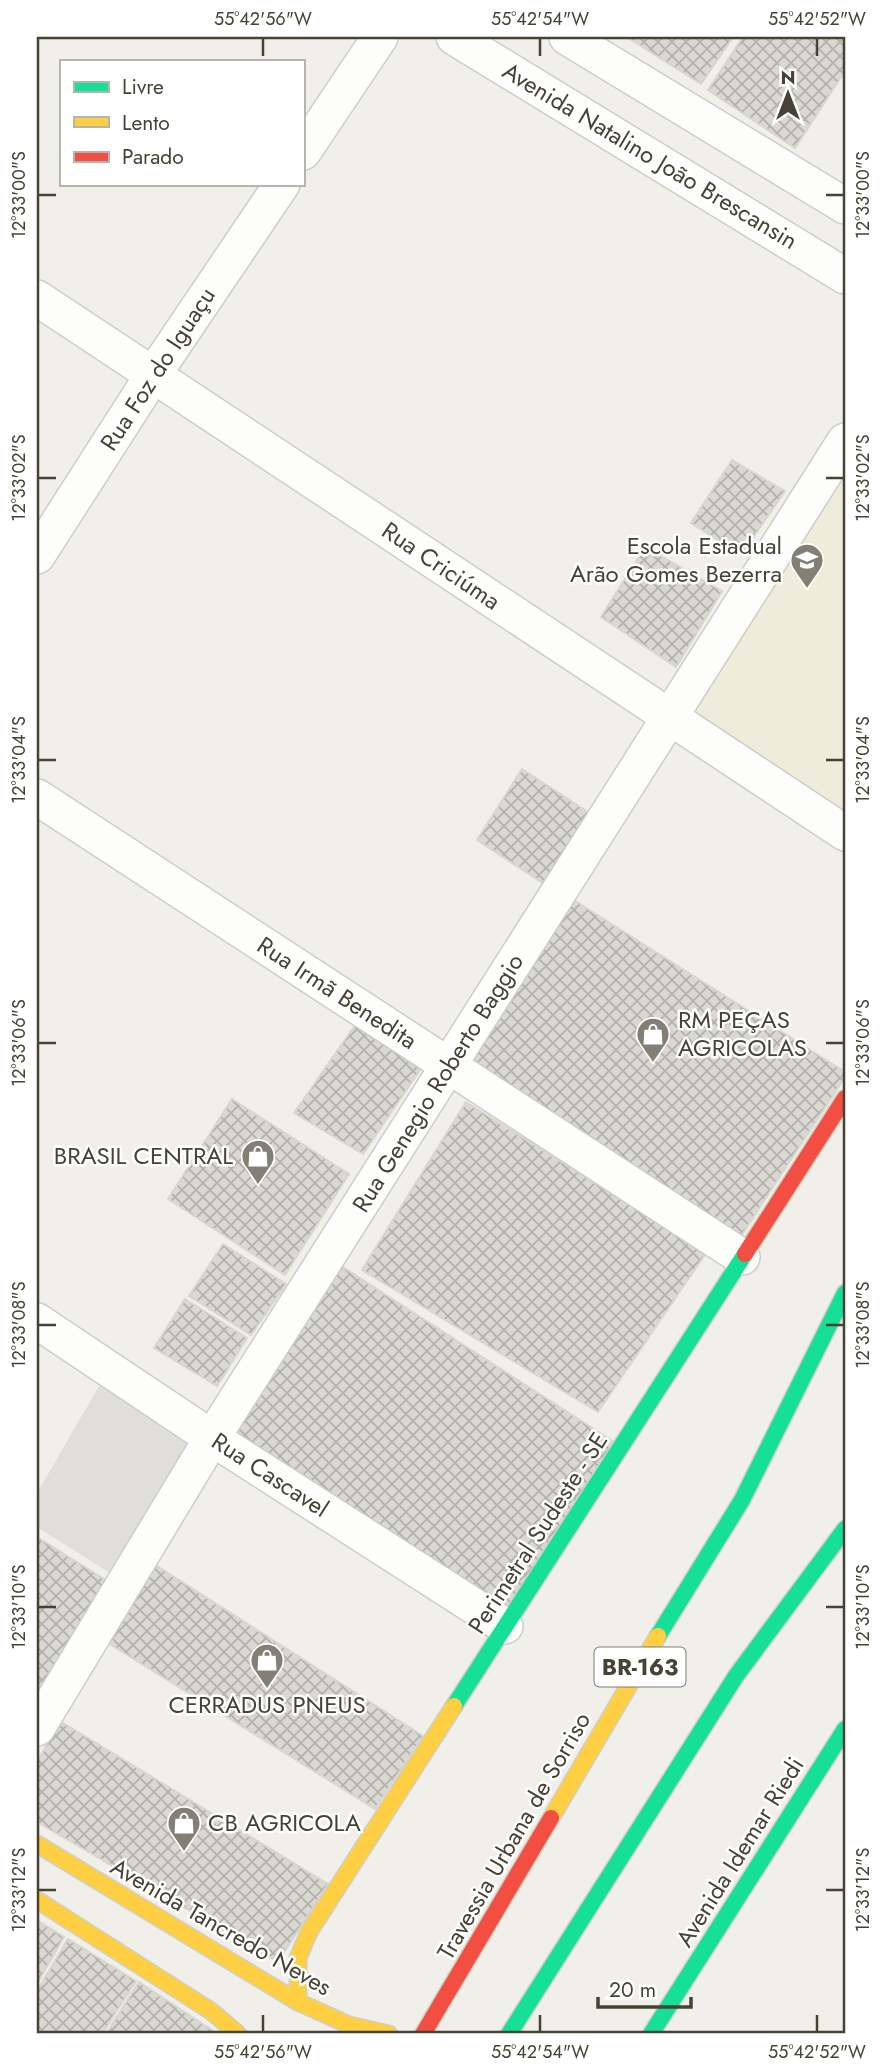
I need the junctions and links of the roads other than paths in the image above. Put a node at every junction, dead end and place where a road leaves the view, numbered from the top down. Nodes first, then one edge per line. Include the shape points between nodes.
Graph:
1 (380, 37) edge
2 (454, 37) edge
3 (567, 37) edge
4 (304, 151) edge
5 (281, 186) edge
6 (845, 206) edge
7 (845, 276) edge
8 (37, 298) edge
9 (153, 375) junction
10 (845, 441) edge
11 (37, 556) edge
12 (669, 718) junction
13 (37, 797) edge
14 (845, 833) edge
15 (449, 1066) junction
16 (845, 1098) edge
17 (742, 1257) junction
18 (844, 1296) edge
19 (37, 1321) edge
20 (212, 1438) junction
21 (845, 1529) edge
22 (505, 1626) junction
23 (37, 1728) edge
24 (845, 1729) edge
25 (37, 1844) edge
26 (37, 1900) edge
27 (299, 2002) junction
28 (268, 2004) dead end
29 (317, 2026) dead end
30 (425, 2031) edge
31 (248, 2033) edge
32 (389, 2034) edge
33 (398, 2034) edge
34 (509, 2034) edge
35 (652, 2034) edge

1 - 4 street
2 - 7 street, Avenida Natalino João Brescansin
3 - 6 street
5 - 9 street, Rua Foz do Iguaçu
8 - 9 street, Rua Criciúma
9 - 11 street, Rua Foz do Iguaçu
9 - 12 street, Rua Criciúma
10 - 12 street, Rua Genegio Roberto Baggio
12 - 14 street, Rua Criciúma
12 - 15 street, Rua Genegio Roberto Baggio
13 - 15 street, Rua Irmã Benedita
15 - 17 street, Rua Irmã Benedita
15 - 20 street, Rua Genegio Roberto Baggio
16 - 17 main road, Perimetral Sudeste - SE
17 - 22 main road, Perimetral Sudeste - SE
18 - 30 main road, Travessia Urbana de Sorriso / BR-163 via 742,1500
19 - 20 street, Rua Cascavel
20 - 22 street, Rua Cascavel
20 - 23 street, Rua Genegio Roberto Baggio
21 - 34 main road via 736,1676
22 - 27 main road, Perimetral Sudeste - SE via 309,1931 298,1958
24 - 35 main road, Avenida Idemar Riedi
25 - 27 main road, Avenida Tancredo Neves
26 - 31 main road
27 - 28 main road
27 - 29 main road
27 - 32 main road, Avenida Tancredo Neves via 349,2025
30 - 33 main road

